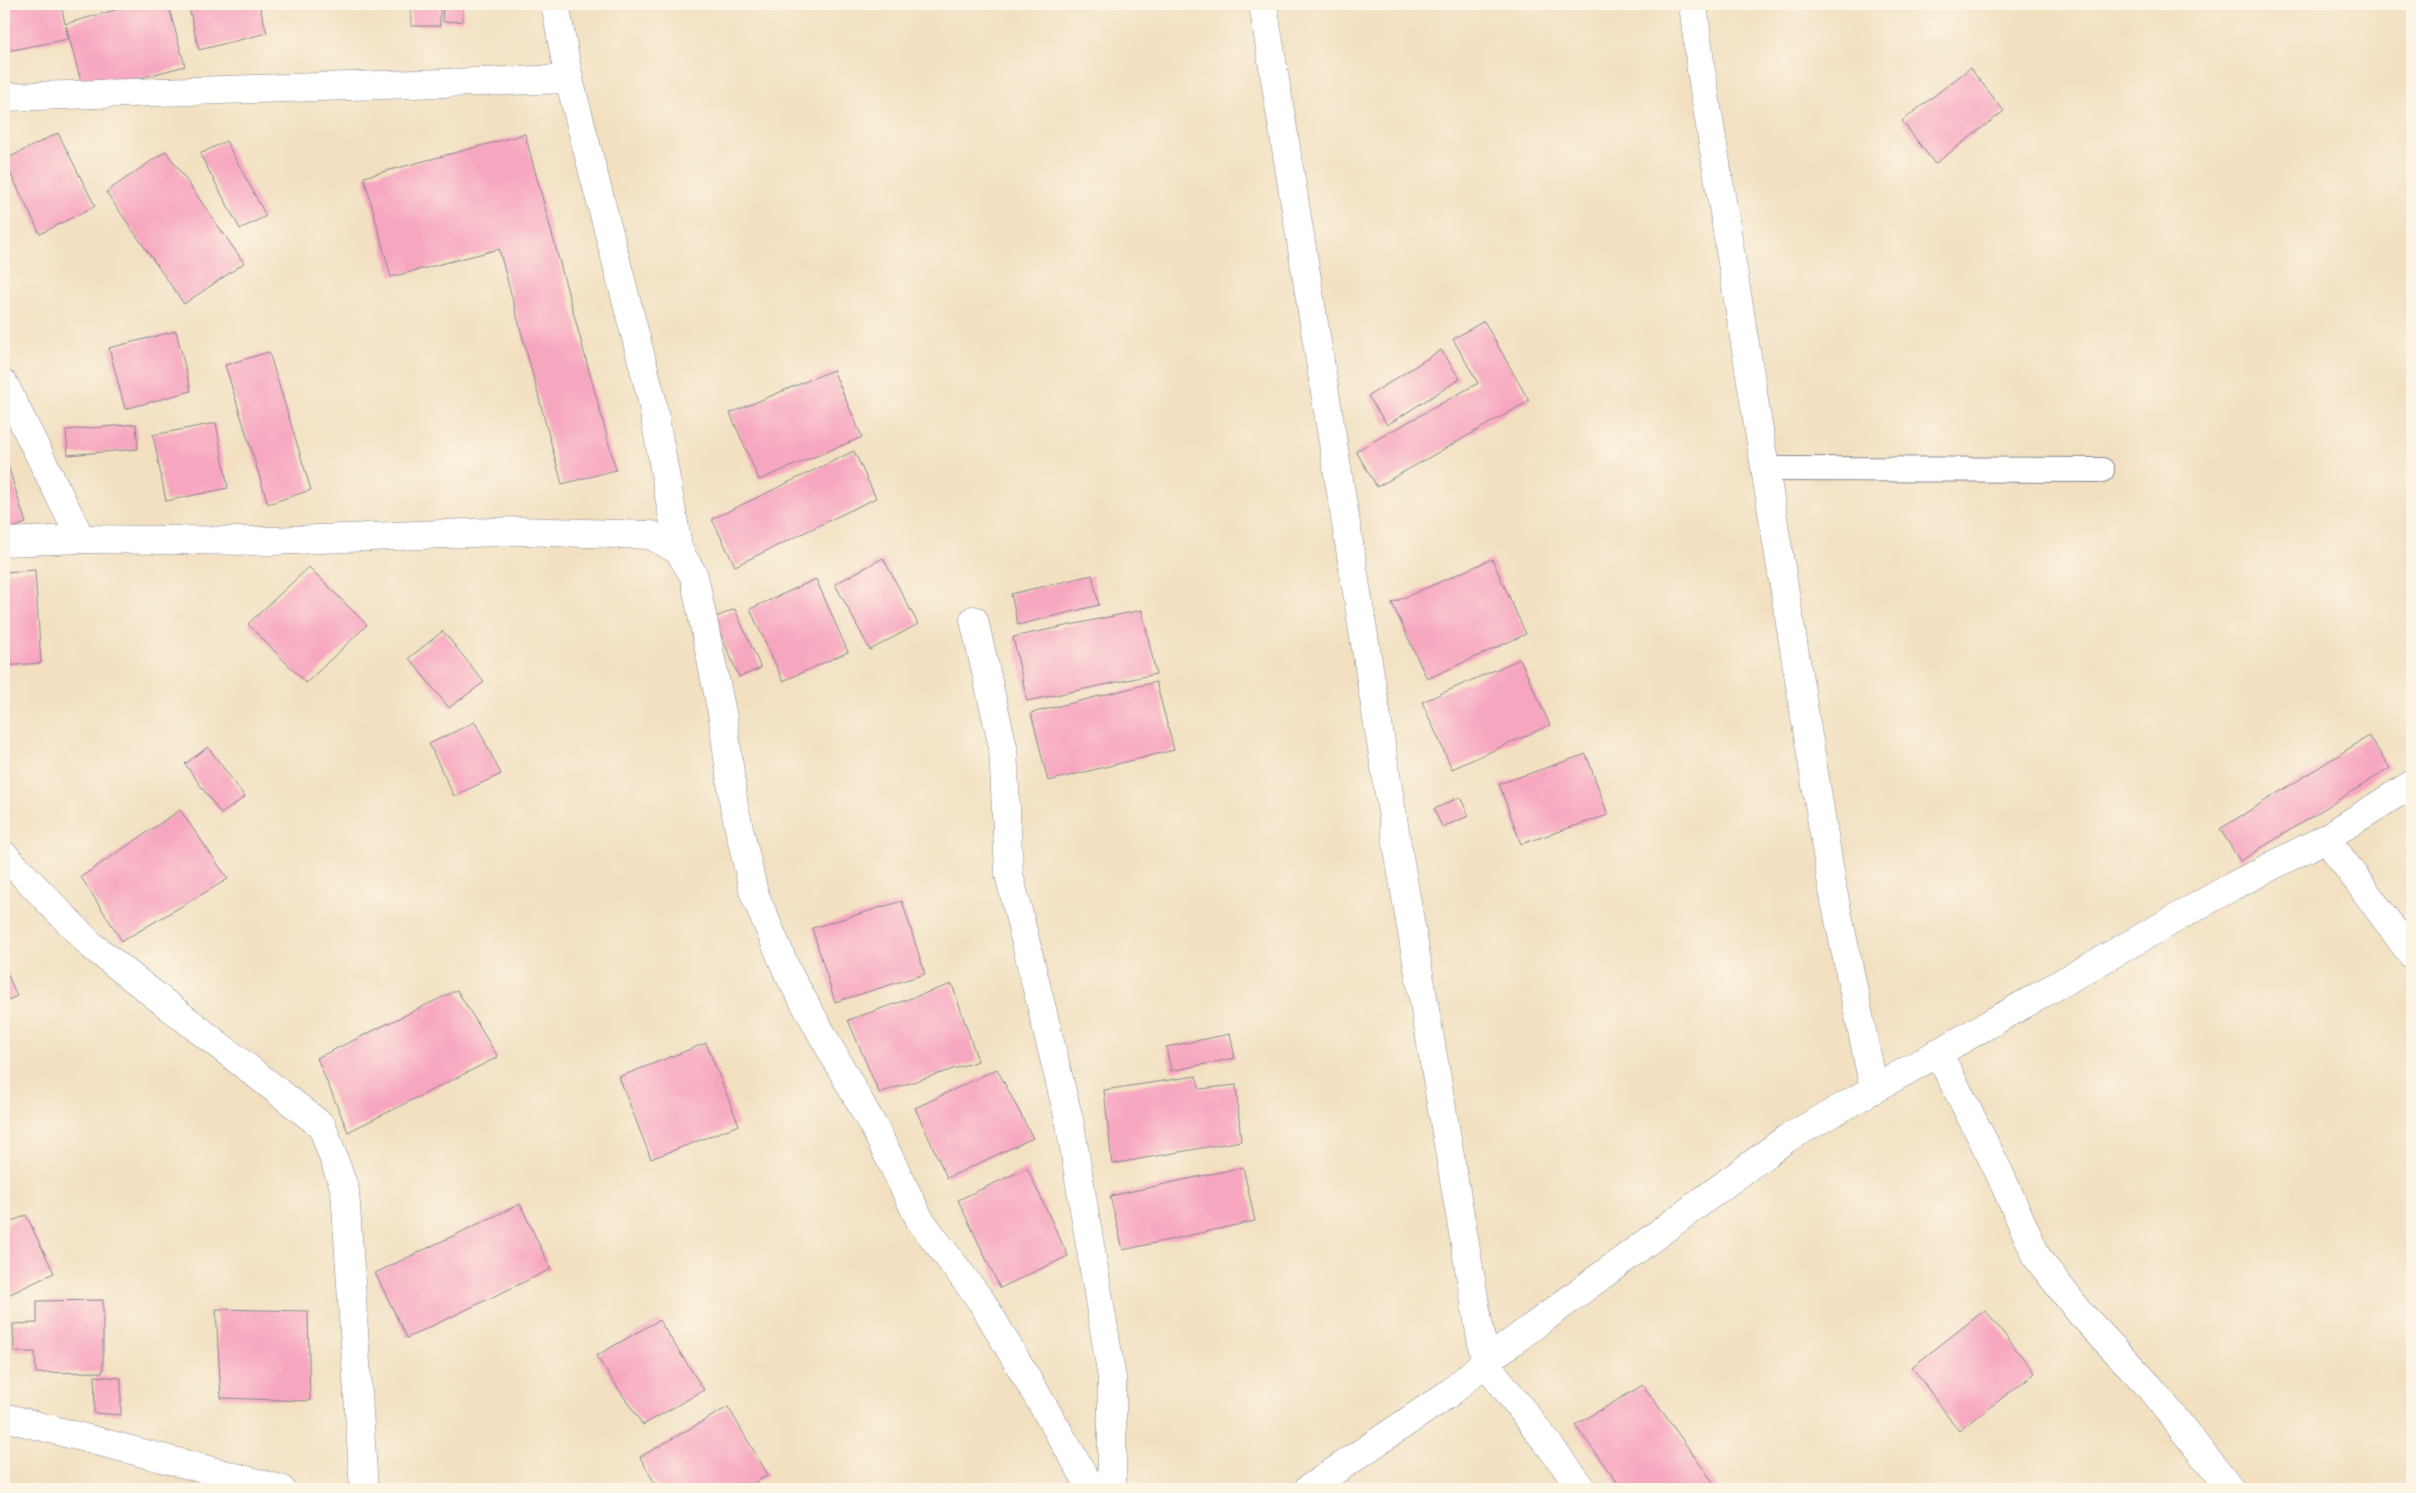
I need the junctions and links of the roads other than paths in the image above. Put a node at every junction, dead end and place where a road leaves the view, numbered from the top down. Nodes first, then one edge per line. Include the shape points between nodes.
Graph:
1 (556, 4) edge
2 (1263, 4) edge
3 (1693, 4) edge
4 (569, 79) junction
5 (4, 97) edge
6 (4, 384) edge
7 (1766, 469) junction
8 (2102, 470) dead end
9 (81, 539) junction
10 (4, 542) edge
11 (679, 551) junction
12 (974, 620) dead end
13 (2412, 784) edge
14 (2326, 838) junction
15 (4, 855) edge
16 (2412, 955) edge
17 (1938, 1052) junction
18 (1874, 1089) junction
19 (1485, 1362) junction
20 (4, 1417) edge
21 (1326, 1484) edge
22 (281, 1489) edge
23 (364, 1489) edge
24 (1092, 1489) edge
25 (1112, 1489) edge
26 (1583, 1489) edge
27 (2230, 1489) edge

1 - 4 street
2 - 19 street via 1397,846
3 - 7 street
4 - 5 street
4 - 11 street via 651,396
6 - 9 street
7 - 8 lane
7 - 18 street via 1833,891
9 - 10 street
9 - 11 street via 270,541 519,531 651,535
11 - 24 street via 694,576 722,718 734,806 754,893 788,973 877,1133 920,1220 982,1302
12 - 25 street via 1003,747 1009,874 1070,1124 1112,1378
13 - 14 street
14 - 16 street
14 - 17 street
15 - 23 street via 92,946 322,1126 345,1190
17 - 18 street
17 - 27 street via 1998,1170 2038,1259 2081,1314 2148,1385
18 - 19 street via 1786,1139
19 - 21 street via 1451,1392
19 - 26 street
20 - 22 street

